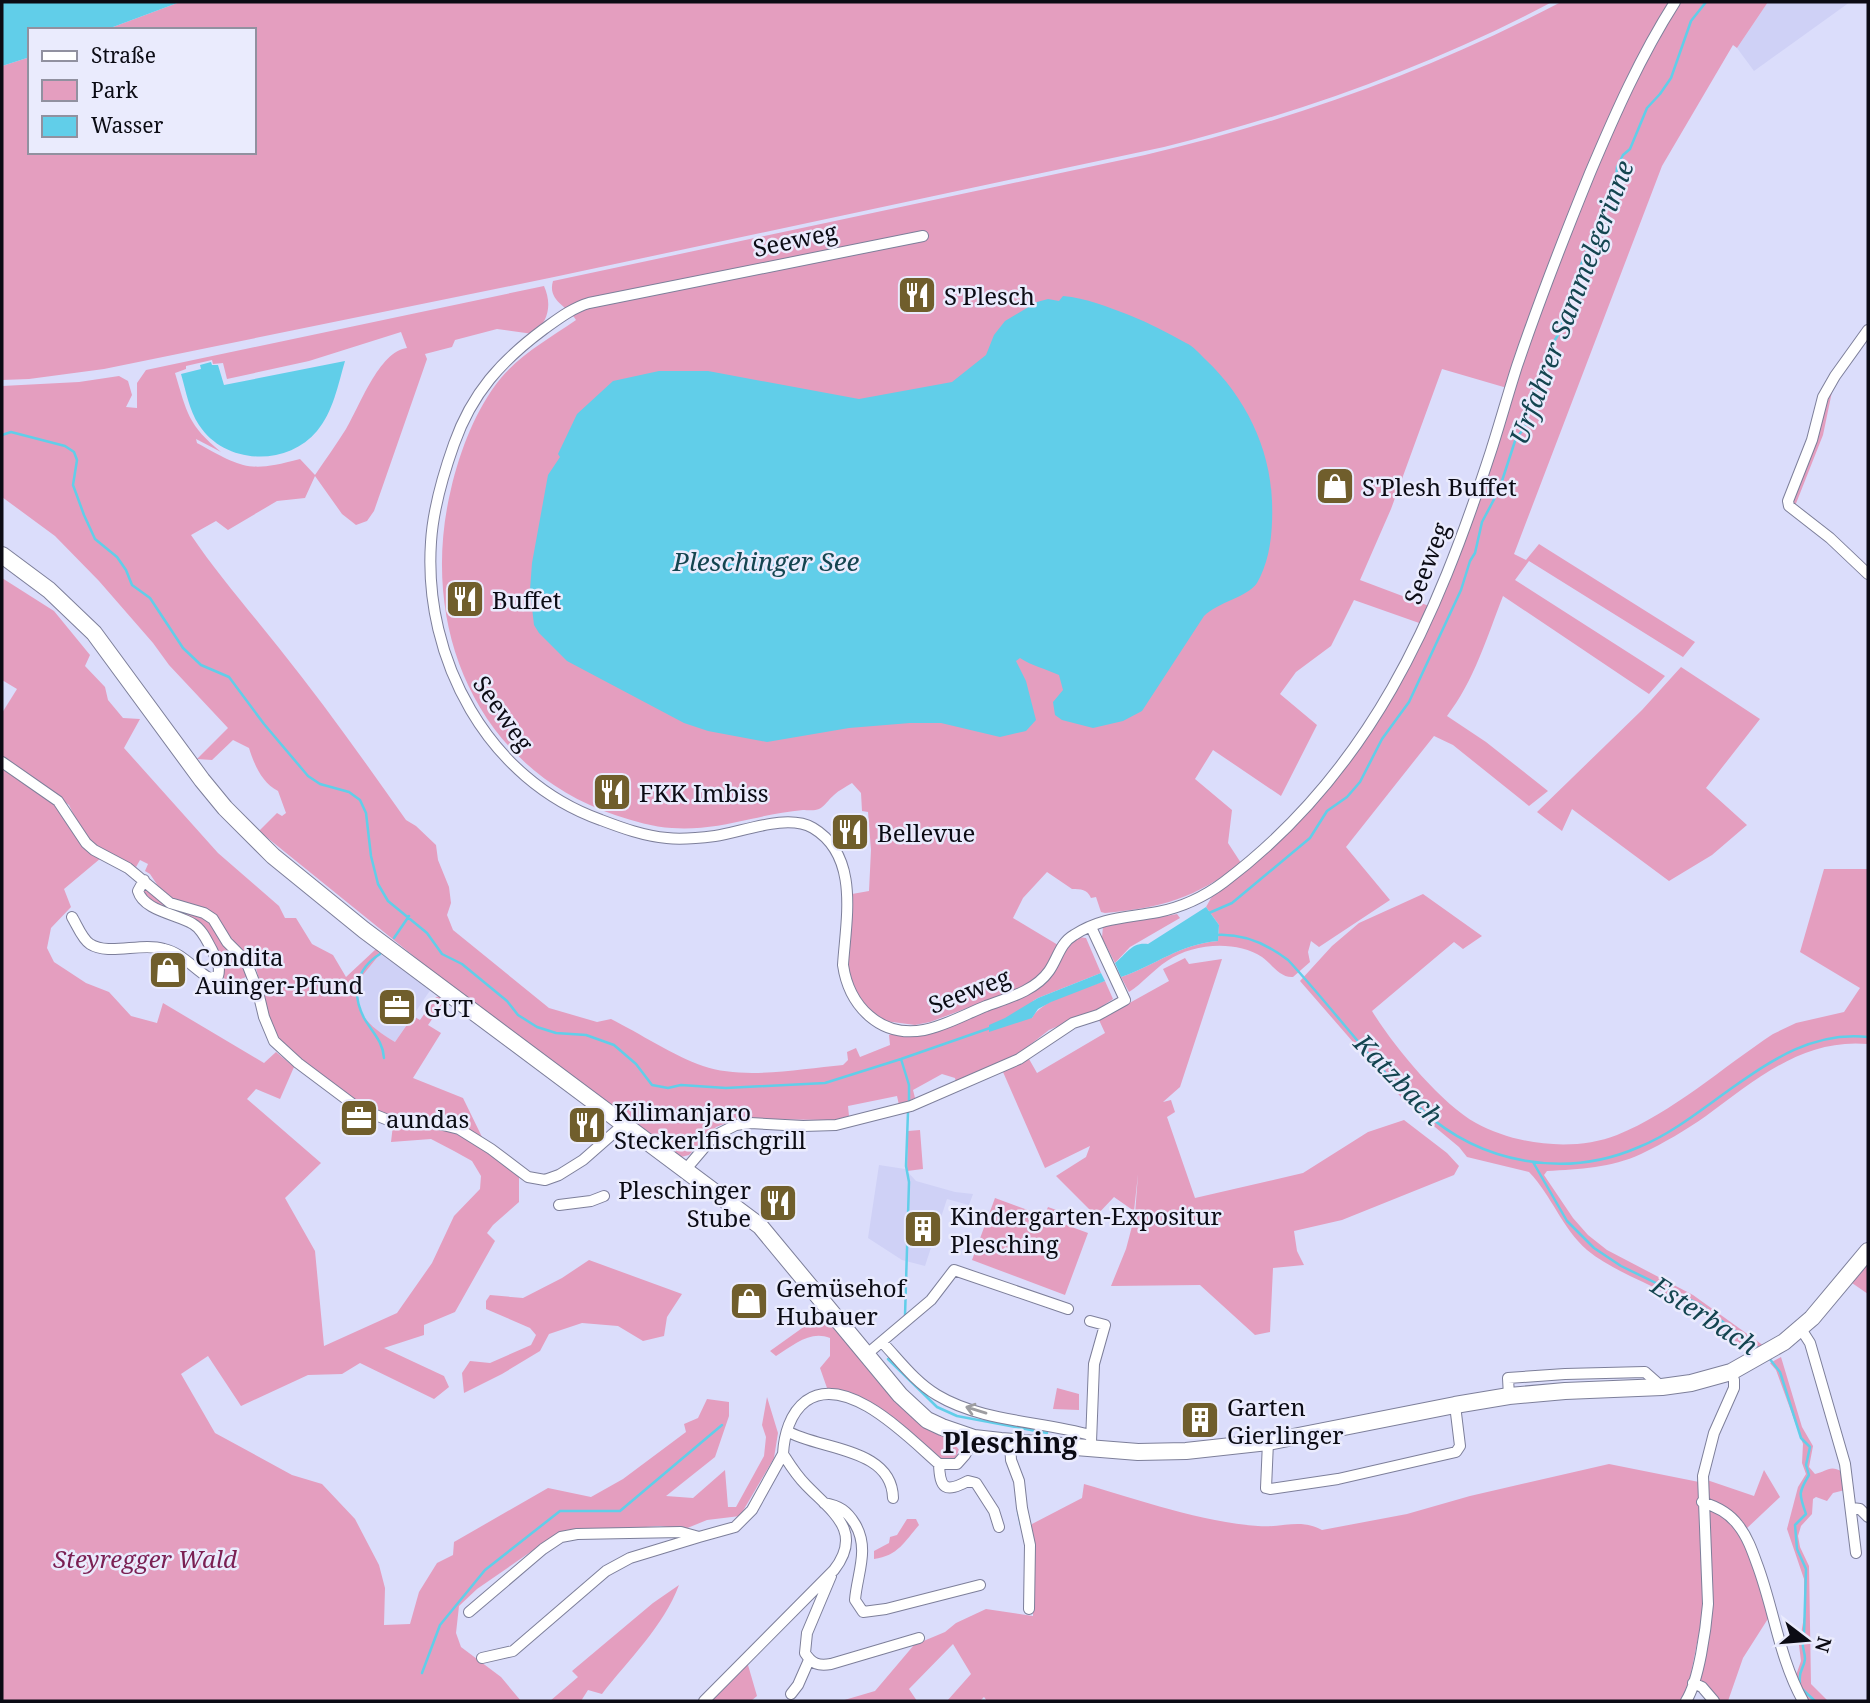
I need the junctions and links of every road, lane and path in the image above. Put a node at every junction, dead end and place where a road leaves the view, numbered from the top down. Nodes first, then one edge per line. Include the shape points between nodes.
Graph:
1 (1675, 2) edge
2 (923, 236) dead end
3 (1868, 330) edge
4 (2, 555) edge
5 (1868, 574) edge
6 (2, 762) edge
7 (144, 880) junction
8 (72, 917) dead end
9 (1091, 927) junction
10 (624, 1124) junction
11 (686, 1169) junction
12 (604, 1196) dead end
13 (559, 1205) dead end
14 (1868, 1251) edge
15 (1068, 1309) dead end
16 (1090, 1321) dead end
17 (1801, 1329) junction
18 (882, 1342) junction
19 (867, 1354) junction
20 (1731, 1372) junction
21 (1455, 1405) junction
22 (787, 1431) junction
23 (974, 1438) junction
24 (1010, 1442) junction
25 (1091, 1442) junction
26 (1268, 1442) junction
27 (783, 1454) junction
28 (939, 1464) junction
29 (893, 1497) dead end
30 (1702, 1502) junction
31 (824, 1503) junction
32 (1852, 1508) junction
33 (1868, 1517) edge
34 (999, 1527) dead end
35 (699, 1537) junction
36 (1856, 1553) dead end
37 (834, 1570) junction
38 (980, 1585) dead end
39 (1029, 1609) dead end
40 (468, 1612) dead end
41 (919, 1638) dead end
42 (482, 1658) dead end
43 (809, 1660) junction
44 (1693, 1684) junction
45 (790, 1694) dead end
46 (704, 1701) edge
47 (1686, 1701) edge
48 (1714, 1701) edge
49 (1803, 1701) edge

1 - 9 street, Seeweg via 1631,78 1577,204 1449,564 1422,632 1388,698 1318,794 1223,883 1184,905 1103,919
2 - 9 street, Seeweg via 589,303 572,309 520,346 491,375 478,396 445,473 430,558 440,639 453,676 491,740 514,767 563,804 656,837 715,836 787,822 806,825 824,837 840,858 846,878 845,978 852,997 877,1021 903,1030 921,1030 1026,991 1048,973 1067,940
3 - 5 street via 1823,397 1788,503
4 - 10 main road via 50,590 93,633 201,780 273,856 364,930
6 - 7 street via 58,801 94,850
7 - 8 street via 138,891 148,904 202,932 218,962 218,976 209,978 169,950 155,946 114,949 88,943
7 - 10 street via 170,903 213,919 246,961 274,1041 358,1108 388,1120 459,1129 528,1177 545,1180 583,1160
9 - 11 street via 1125,1000 1073,1023 1019,1059 911,1106 836,1125 736,1125 714,1136
10 - 11 main road
11 - 19 main road via 770,1235
12 - 13 street
14 - 17 main road
15 - 18 street via 954,1270 931,1300
16 - 25 street via 1105,1325 1094,1364
17 - 20 main road
17 - 32 street via 1810,1343 1840,1444
18 - 19 street
25 -> 18 street via 977,1411 937,1395
19 - 23 main road via 927,1420
20 - 21 main road via 1662,1387 1565,1391
20 - 30 street via 1734,1388 1707,1457
21 - 26 main road
21 - 26 street via 1460,1446 1456,1452 1338,1479 1266,1488
22 - 27 street
22 - 28 street via 803,1403 822,1394 842,1395 887,1420
22 - 29 street via 865,1459 892,1483
23 - 24 main road
23 - 28 street via 957,1464
24 - 25 main road
24 - 39 street via 1030,1545
25 - 26 main road via 1163,1452
27 - 31 street via 794,1473
27 - 35 street via 745,1518 735,1527
28 - 34 street via 946,1488 976,1483
30 - 44 street via 1708,1604
30 - 49 street via 1737,1522 1748,1541 1770,1601 1785,1663
31 - 37 street via 847,1538 844,1557
31 - 38 street via 839,1506 859,1531 864,1546 855,1600 863,1612
32 - 33 street
32 - 36 street
35 - 40 street via 681,1532 561,1537
35 - 42 street via 621,1562 513,1651
37 - 43 street via 807,1633 804,1653
37 - 46 street
41 - 43 street via 831,1664
43 - 45 street
44 - 47 street
44 - 48 street

